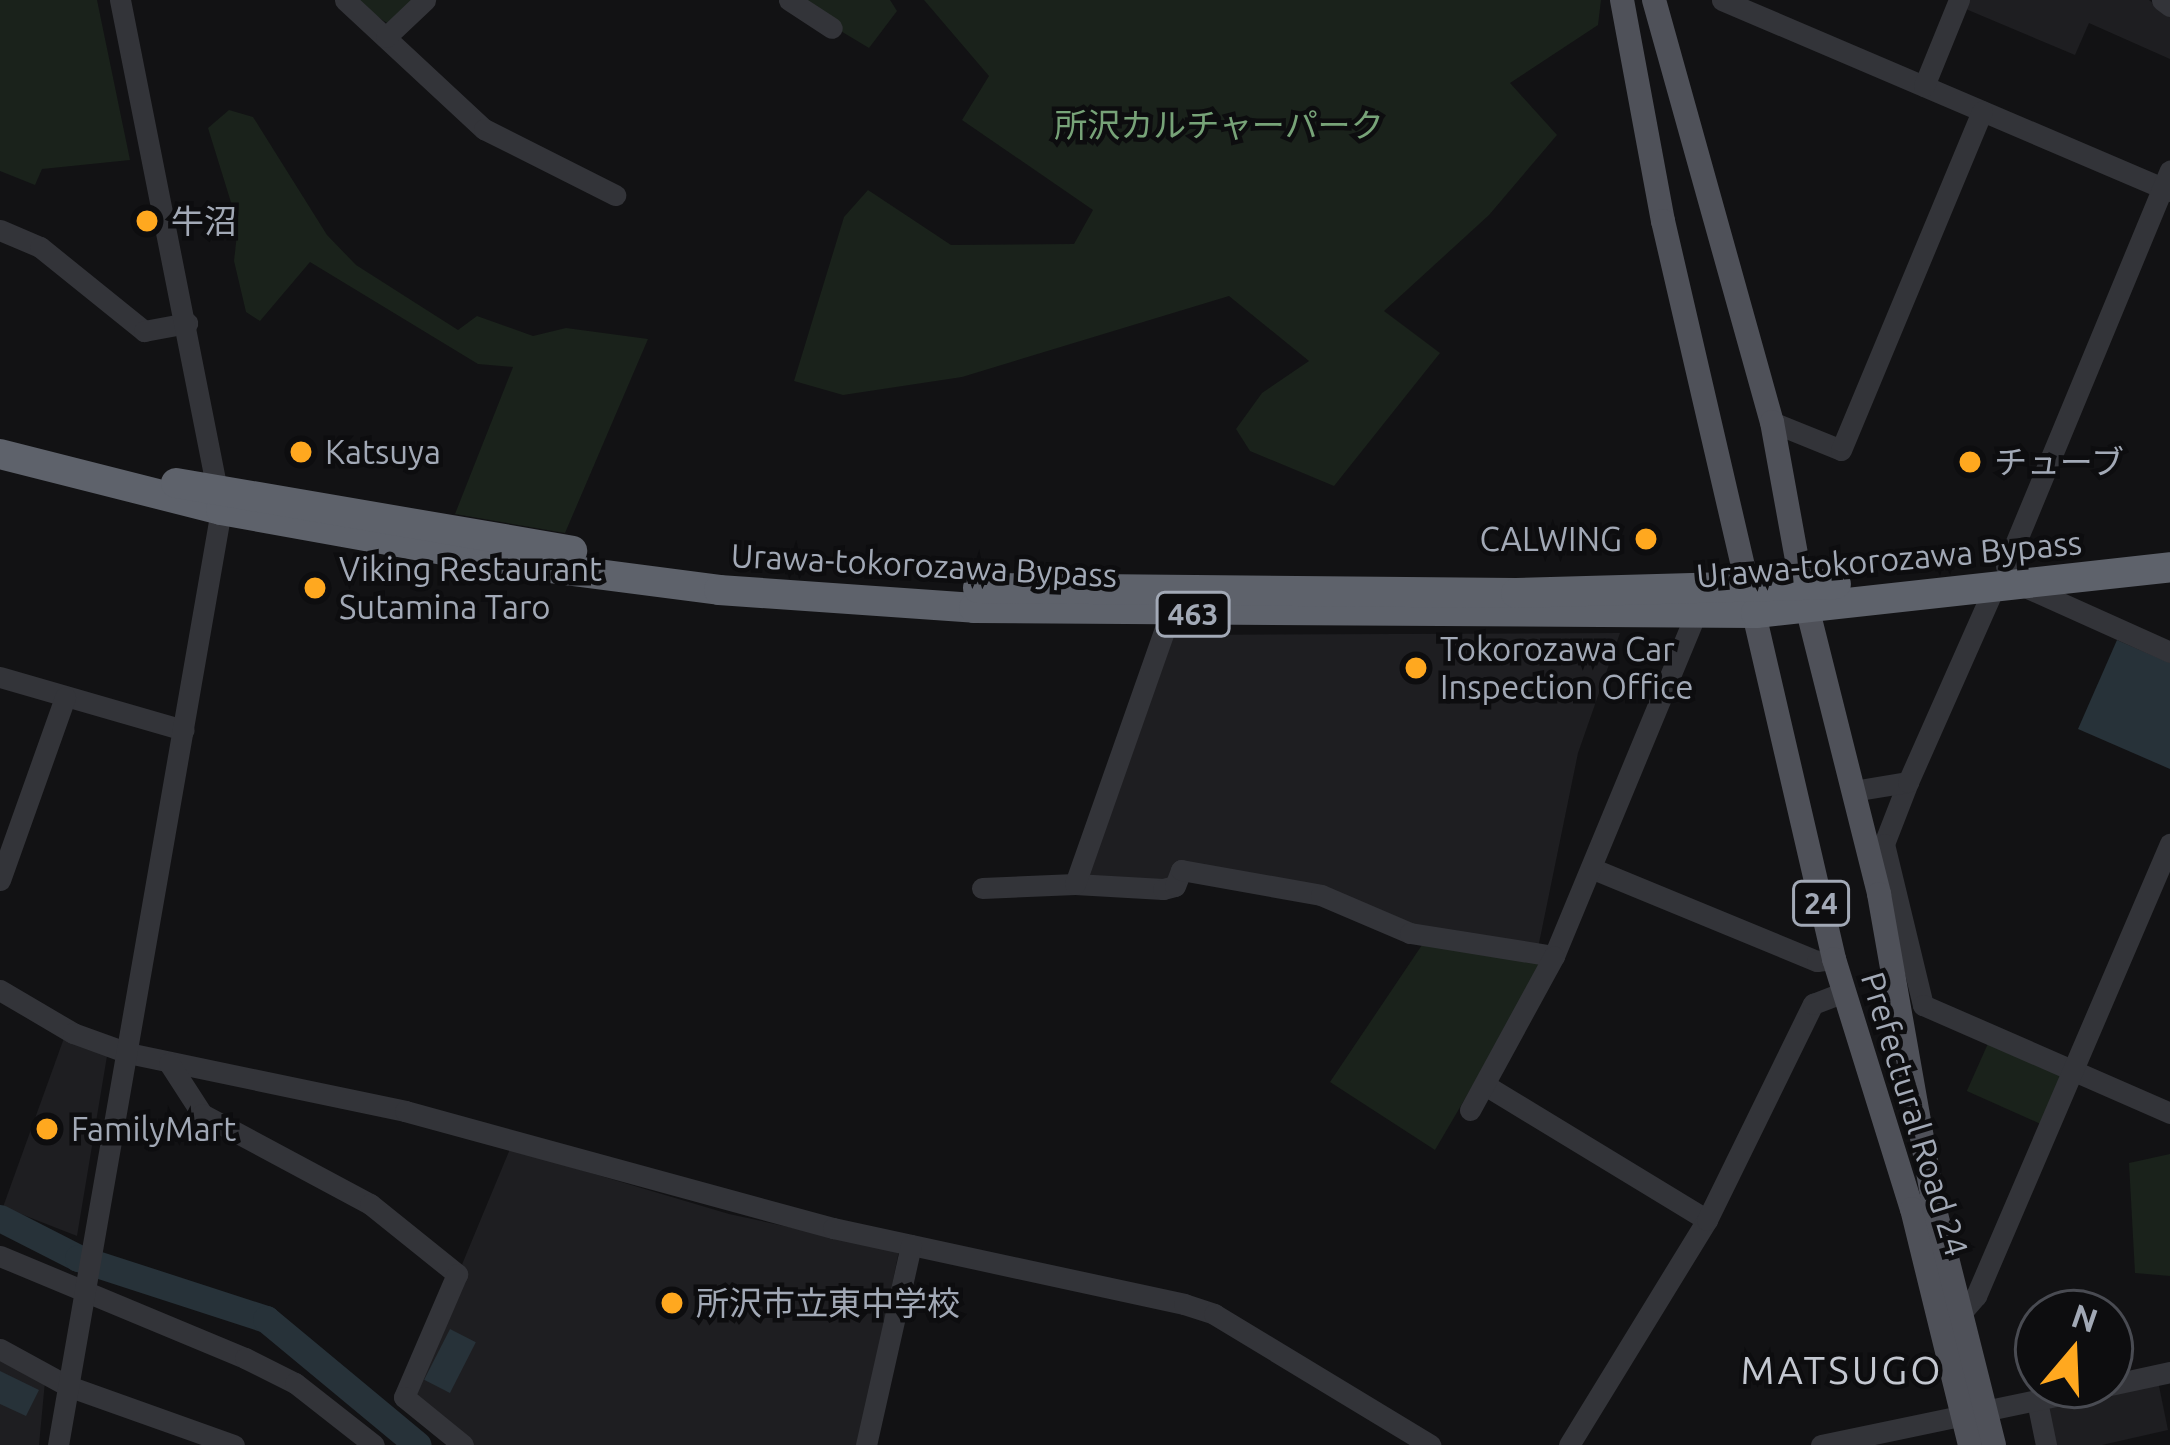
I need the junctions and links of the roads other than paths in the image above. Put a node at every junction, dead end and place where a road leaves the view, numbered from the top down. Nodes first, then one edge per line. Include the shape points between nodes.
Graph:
1 (120, 0) edge
2 (345, 0) edge
3 (425, 0) edge
4 (789, 0) edge
5 (1622, 0) edge
6 (1655, 0) edge
7 (1721, 0) edge
8 (1958, 0) edge
9 (2162, 0) edge
10 (2170, 6) edge
11 (832, 28) dead end
12 (386, 37) junction
13 (1924, 86) junction
14 (1982, 111) junction
15 (2167, 183) edge
16 (615, 195) dead end
17 (0, 230) edge
18 (187, 323) junction
19 (1772, 422) junction
20 (0, 454) edge
21 (222, 498) junction
22 (2170, 548) edge
23 (2170, 567) edge
24 (2007, 579) junction
25 (1805, 598) junction
26 (1753, 602) junction
27 (1170, 614) junction
28 (1696, 614) junction
29 (2170, 652) edge
30 (0, 677) edge
31 (65, 697) junction
32 (184, 730) junction
33 (1908, 782) junction
34 (1853, 791) junction
35 (2170, 844) edge
36 (1591, 868) junction
37 (0, 880) edge
38 (1076, 884) junction
39 (982, 888) dead end
40 (1554, 956) junction
41 (1834, 959) junction
42 (0, 990) edge
43 (1844, 992) junction
44 (128, 1053) junction
45 (170, 1063) junction
46 (2075, 1072) junction
47 (1485, 1085) junction
48 (1470, 1111) dead end
49 (2170, 1113) edge
50 (1707, 1220) junction
51 (910, 1245) junction
52 (3, 1266) edge
53 (85, 1293) junction
54 (1961, 1312) junction
55 (0, 1349) edge
56 (2170, 1372) edge
57 (2134, 1380) edge
58 (68, 1385) junction
59 (2014, 1405) edge
60 (2039, 1409) edge
61 (1974, 1413) junction
62 (58, 1445) edge
63 (234, 1445) edge
64 (374, 1445) edge
65 (463, 1445) edge
66 (866, 1445) edge
67 (1430, 1445) edge
68 (1569, 1445) edge
69 (1821, 1445) edge
70 (1970, 1445) edge
71 (1994, 1445) edge
72 (2046, 1445) edge

1 - 18 street
2 - 12 street
3 - 12 street
4 - 11 street
5 - 26 main road, Prefectural Road 24 via 1663,220
6 - 19 main road, Prefectural Road 24
7 - 13 street
8 - 13 street
9 - 10 street
12 - 16 street via 484,128
13 - 14 street
14 - 15 street
14 - 19 street via 1840,450
15 - 24 street
17 - 18 street via 40,247 144,331
18 - 21 street
19 - 25 main road, Prefectural Road 24
20 - 21 highway, Urawa-tokorozawa Bypass / 463
21 - 26 highway, Urawa-tokorozawa Bypass / 463 via 563,549 930,586
21 - 27 highway, Urawa-tokorozawa Bypass / 463 via 719,590
21 - 32 street
22 - 24 highway, Urawa-tokorozawa Bypass / 463
23 - 24 highway, Urawa-tokorozawa Bypass / 463
24 - 25 highway, Urawa-tokorozawa Bypass / 463
24 - 29 street
24 - 33 street
25 - 26 highway, Urawa-tokorozawa Bypass / 463
25 - 34 main road, Prefectural Road 24 / 24
26 - 28 highway, Urawa-tokorozawa Bypass / 463
26 - 41 main road, Prefectural Road 24 / 24
27 - 28 highway, Urawa-tokorozawa Bypass / 463
27 - 38 street
28 - 36 street
30 - 31 street
31 - 32 street
31 - 37 street
32 - 44 street
33 - 34 street
33 - 46 street via 1885,844 1923,1005
34 - 54 main road, Prefectural Road 24 / 24
35 - 46 street
36 - 40 street
36 - 41 street via 1817,961
38 - 39 street
38 - 40 street via 1163,890 1175,886 1181,870 1321,896 1410,933
40 - 47 street
41 - 43 main road, Prefectural Road 24 / 24
42 - 44 street via 73,1033
43 - 50 street via 1813,1004
43 - 61 main road, Prefectural Road 24 / 24
44 - 45 street
44 - 53 street
45 - 51 street via 447,1121
45 - 65 street via 202,1114 370,1204 457,1274 404,1396
46 - 49 street
46 - 54 street via 1976,1296
47 - 48 street
47 - 50 street
50 - 68 street
51 - 66 street
51 - 67 street via 1214,1314
52 - 53 street
53 - 58 street
53 - 64 street via 295,1383
54 - 61 main road, Prefectural Road 24 / 24
55 - 58 street
56 - 57 street
58 - 62 street
58 - 63 street
59 - 61 street
60 - 72 street
61 - 69 street
61 - 70 main road, Prefectural Road 24 / 24
61 - 71 main road, Prefectural Road 24 / 24

